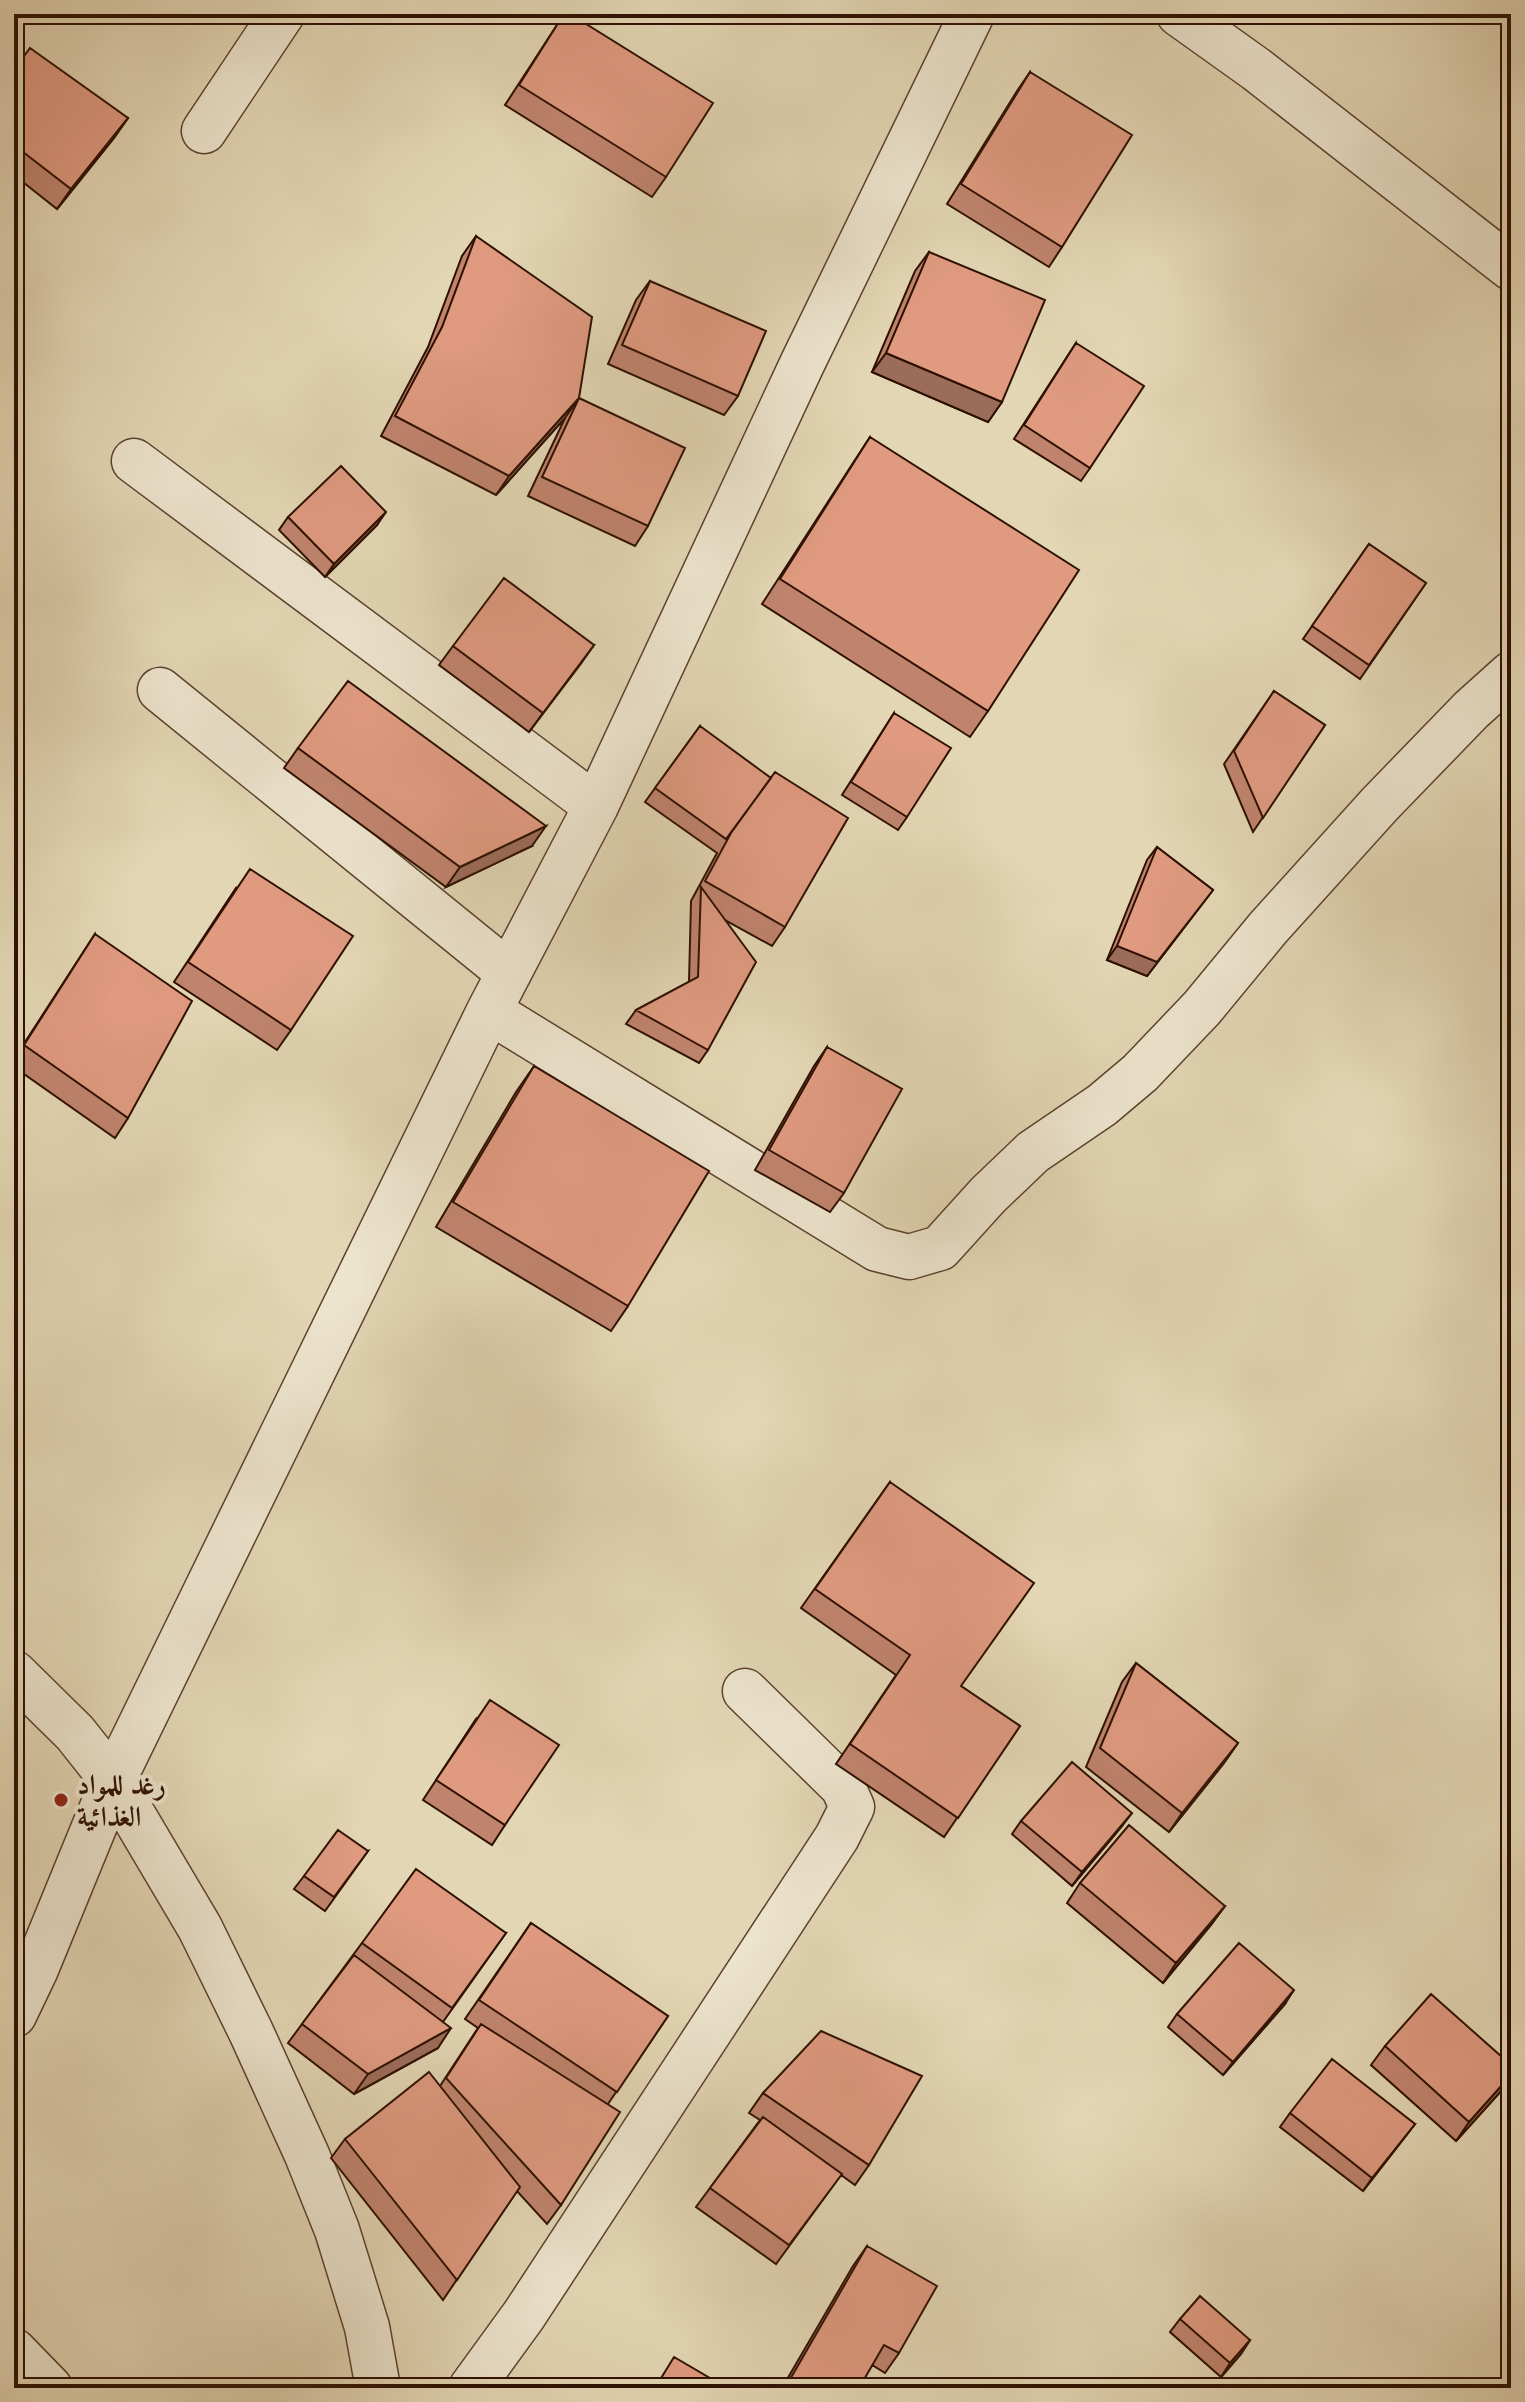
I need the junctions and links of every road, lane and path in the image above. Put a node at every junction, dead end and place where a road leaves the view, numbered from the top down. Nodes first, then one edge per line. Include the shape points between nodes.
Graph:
1 (282, 14) edge
2 (972, 14) edge
3 (1179, 14) edge
4 (204, 131) dead end
5 (1511, 268) edge
6 (134, 461) dead end
7 (1511, 674) edge
8 (160, 690) dead end
9 (596, 806) junction
10 (509, 973) junction
11 (489, 1011) junction
12 (14, 1673) edge
13 (745, 1691) dead end
14 (113, 1781) junction
15 (14, 2015) edge
16 (14, 2351) edge
17 (50, 2388) edge
18 (378, 2388) edge
19 (471, 2388) edge

1 - 4 street
2 - 9 street
3 - 5 street
6 - 9 street
7 - 11 street via 1380,804 1140,1073 1033,1152 940,1248 909,1257 877,1249
8 - 10 street
9 - 10 street
10 - 11 street
11 - 14 street
12 - 14 street via 75,1733
13 - 19 street via 843,1787 852,1807 524,2315
14 - 15 street
14 - 18 street via 200,1928 307,2155 367,2327
16 - 17 street

